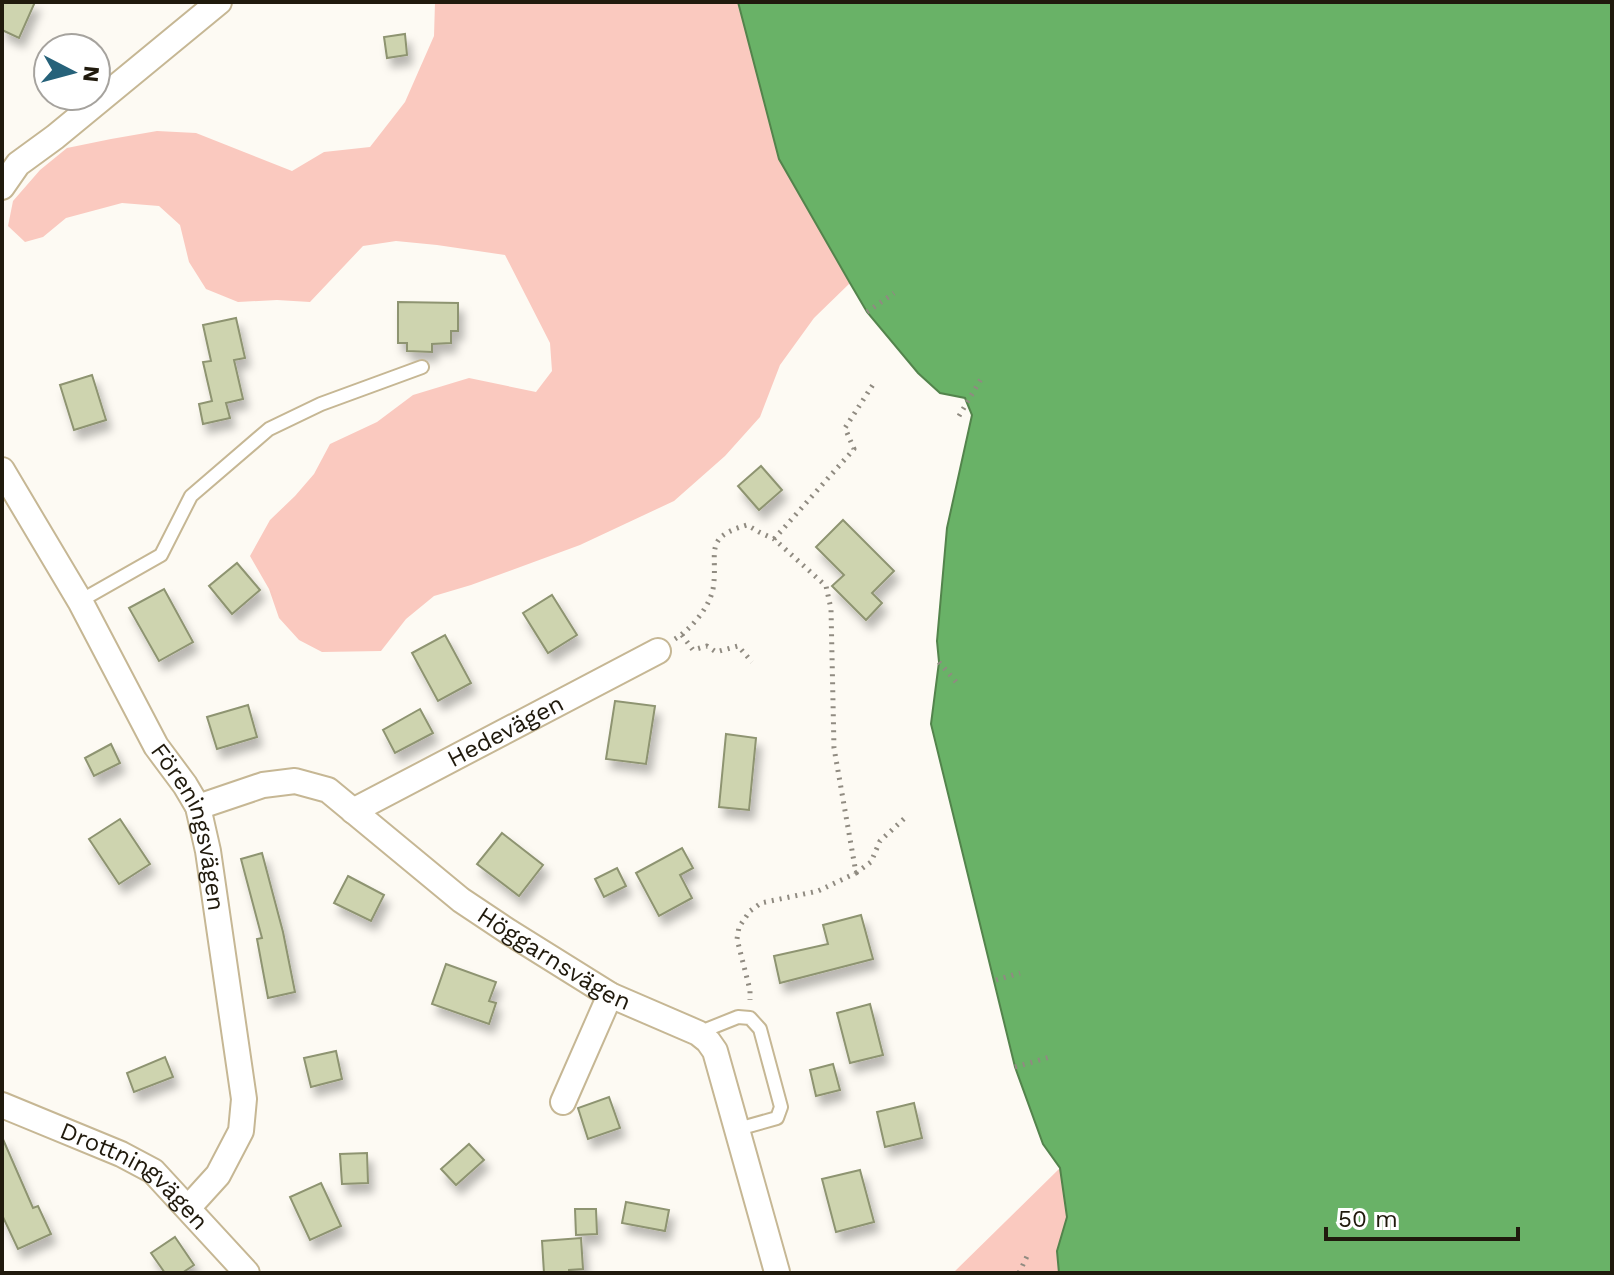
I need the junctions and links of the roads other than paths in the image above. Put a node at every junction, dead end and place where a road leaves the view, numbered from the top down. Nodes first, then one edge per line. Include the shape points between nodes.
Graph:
1 (219, 2) edge
2 (2, 187) edge
3 (422, 367) dead end
4 (2, 470) edge
5 (80, 601) junction
6 (658, 651) road end
7 (198, 807) junction
8 (353, 811) junction
9 (610, 995) junction
10 (698, 1033) junction
11 (563, 1102) dead end
12 (2, 1105) edge
13 (738, 1129) junction
14 (188, 1208) junction
15 (777, 1272) edge
16 (247, 1273) edge

1 - 2 street via 18,164
3 - 5 lane via 269,429 191,496 161,555
4 - 5 street, Föreningsvägen
5 - 7 street, Föreningsvägen via 156,746
6 - 8 street, Hedevägen
7 - 8 street, Höggarnsvägen via 263,785 295,781 328,790
7 - 14 street, Föreningsvägen via 244,1099 241,1131 218,1175
8 - 9 street, Höggarnsvägen via 461,900
9 - 10 street, Höggarnsvägen
9 - 11 street
10 - 13 street via 715,1051
10 - 13 lane via 738,1017 750,1018 760,1029 781,1107 777,1118
12 - 14 street, Drottningvägen via 132,1159 153,1171
13 - 15 street
14 - 16 street, Drottningvägen

